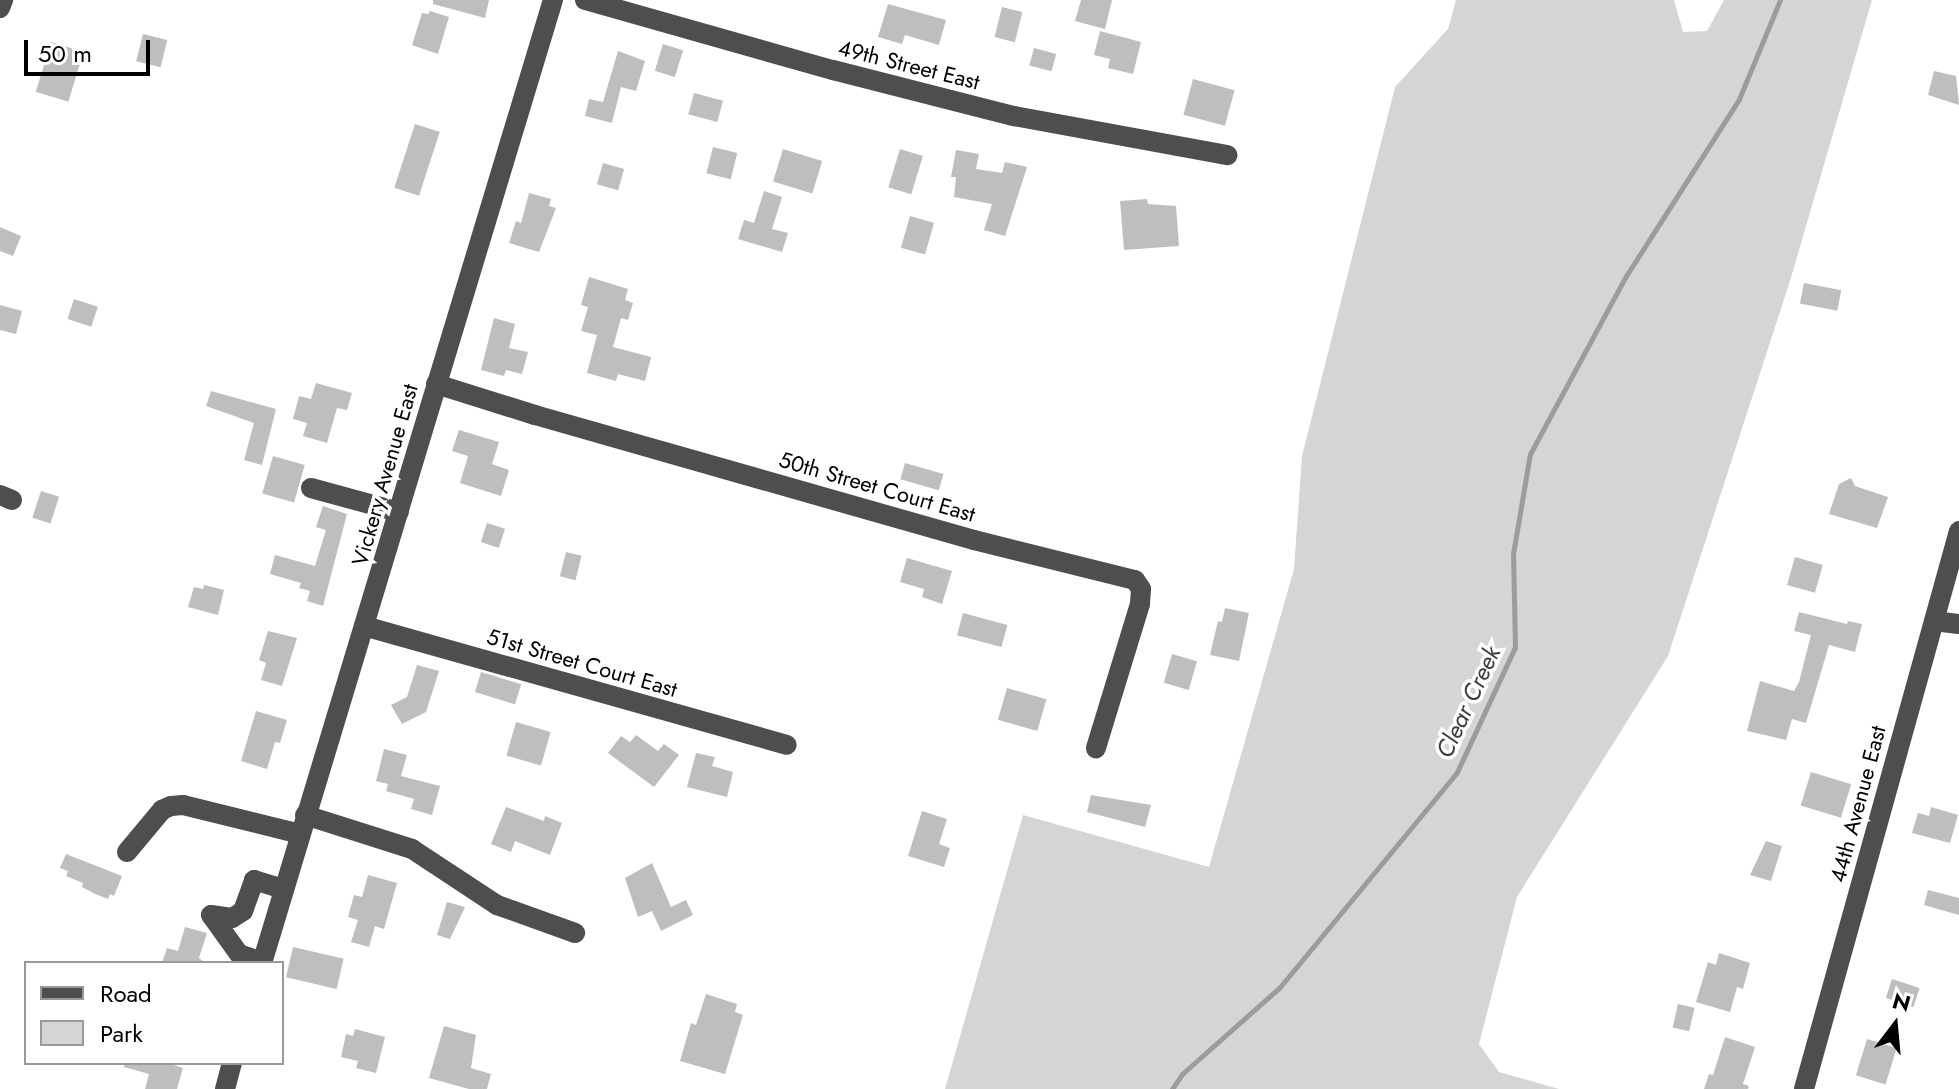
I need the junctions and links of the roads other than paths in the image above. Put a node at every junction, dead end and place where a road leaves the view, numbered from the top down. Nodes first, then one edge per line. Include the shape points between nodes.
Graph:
1 (3, 0) edge
2 (553, 0) edge
3 (585, 0) edge
4 (0, 8) edge
5 (1227, 155) dead end
6 (436, 384) junction
7 (311, 488) dead end
8 (399, 512) junction
9 (1959, 531) edge
10 (1934, 621) junction
11 (1959, 624) edge
12 (364, 626) junction
13 (787, 745) dead end
14 (1096, 748) dead end
15 (302, 824) junction
16 (127, 852) dead end
17 (284, 889) junction
18 (575, 933) dead end
19 (259, 961) edge
20 (262, 961) edge
21 (231, 1065) edge
22 (225, 1089) edge
23 (1804, 1089) edge

1 - 4 street
2 - 6 street, Vickery Avenue East
3 - 5 street, 49th Street East via 1014,116
6 - 8 street, Vickery Avenue East
6 - 14 street, 50th Street Court East via 974,540 1135,580 1141,598
7 - 8 street
8 - 12 street, Vickery Avenue East
9 - 10 street, 44th Avenue East
10 - 11 street
10 - 23 street, 44th Avenue East
12 - 13 street, 51st Street Court East
12 - 15 street, Vickery Avenue East
15 - 16 street via 171,806
15 - 17 street, Vickery Avenue East
15 - 18 street via 412,849 497,905
17 - 19 street via 254,880 243,911 232,918 211,915 239,954
17 - 20 street, Vickery Avenue East
21 - 22 street

